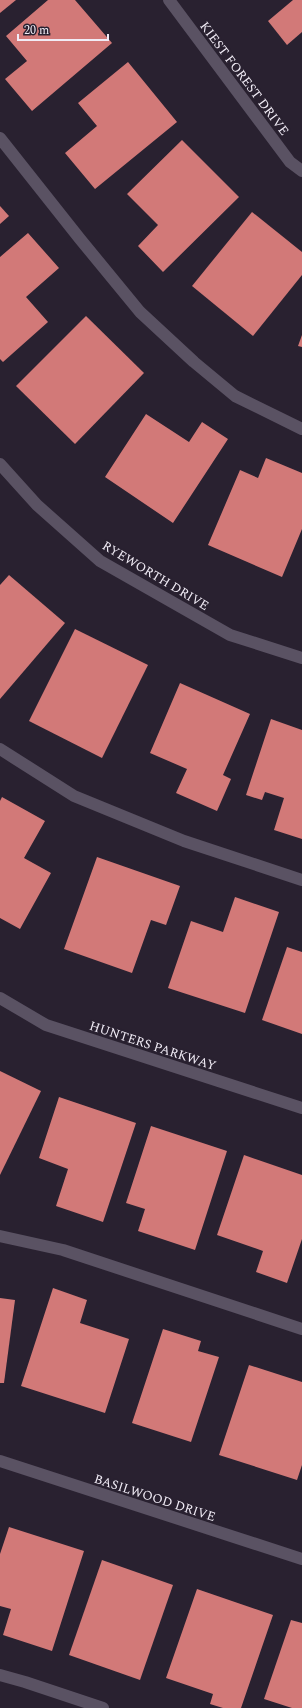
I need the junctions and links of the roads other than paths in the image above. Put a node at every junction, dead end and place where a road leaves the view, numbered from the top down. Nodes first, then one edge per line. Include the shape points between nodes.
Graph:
1 (169, 0) edge
2 (0, 138) edge
3 (302, 171) edge
4 (302, 429) edge
5 (0, 464) edge
6 (302, 658) edge
7 (0, 749) edge
8 (302, 880) edge
9 (0, 998) edge
10 (302, 1108) edge
11 (0, 1236) edge
12 (302, 1329) edge
13 (0, 1461) edge
14 (302, 1560) edge
15 (0, 1675) edge
16 (103, 1708) edge

1 - 3 street, KIEST FOREST DRIVE via 290,162
2 - 4 street via 140,312 235,396
5 - 6 street, RYEWORTH DRIVE via 37,505 100,561 230,635
7 - 8 street via 74,796 184,841
9 - 10 street, HUNTERS PARKWAY via 46,1025
11 - 12 street via 63,1250
13 - 14 street, BASILWOOD DRIVE
15 - 16 street

